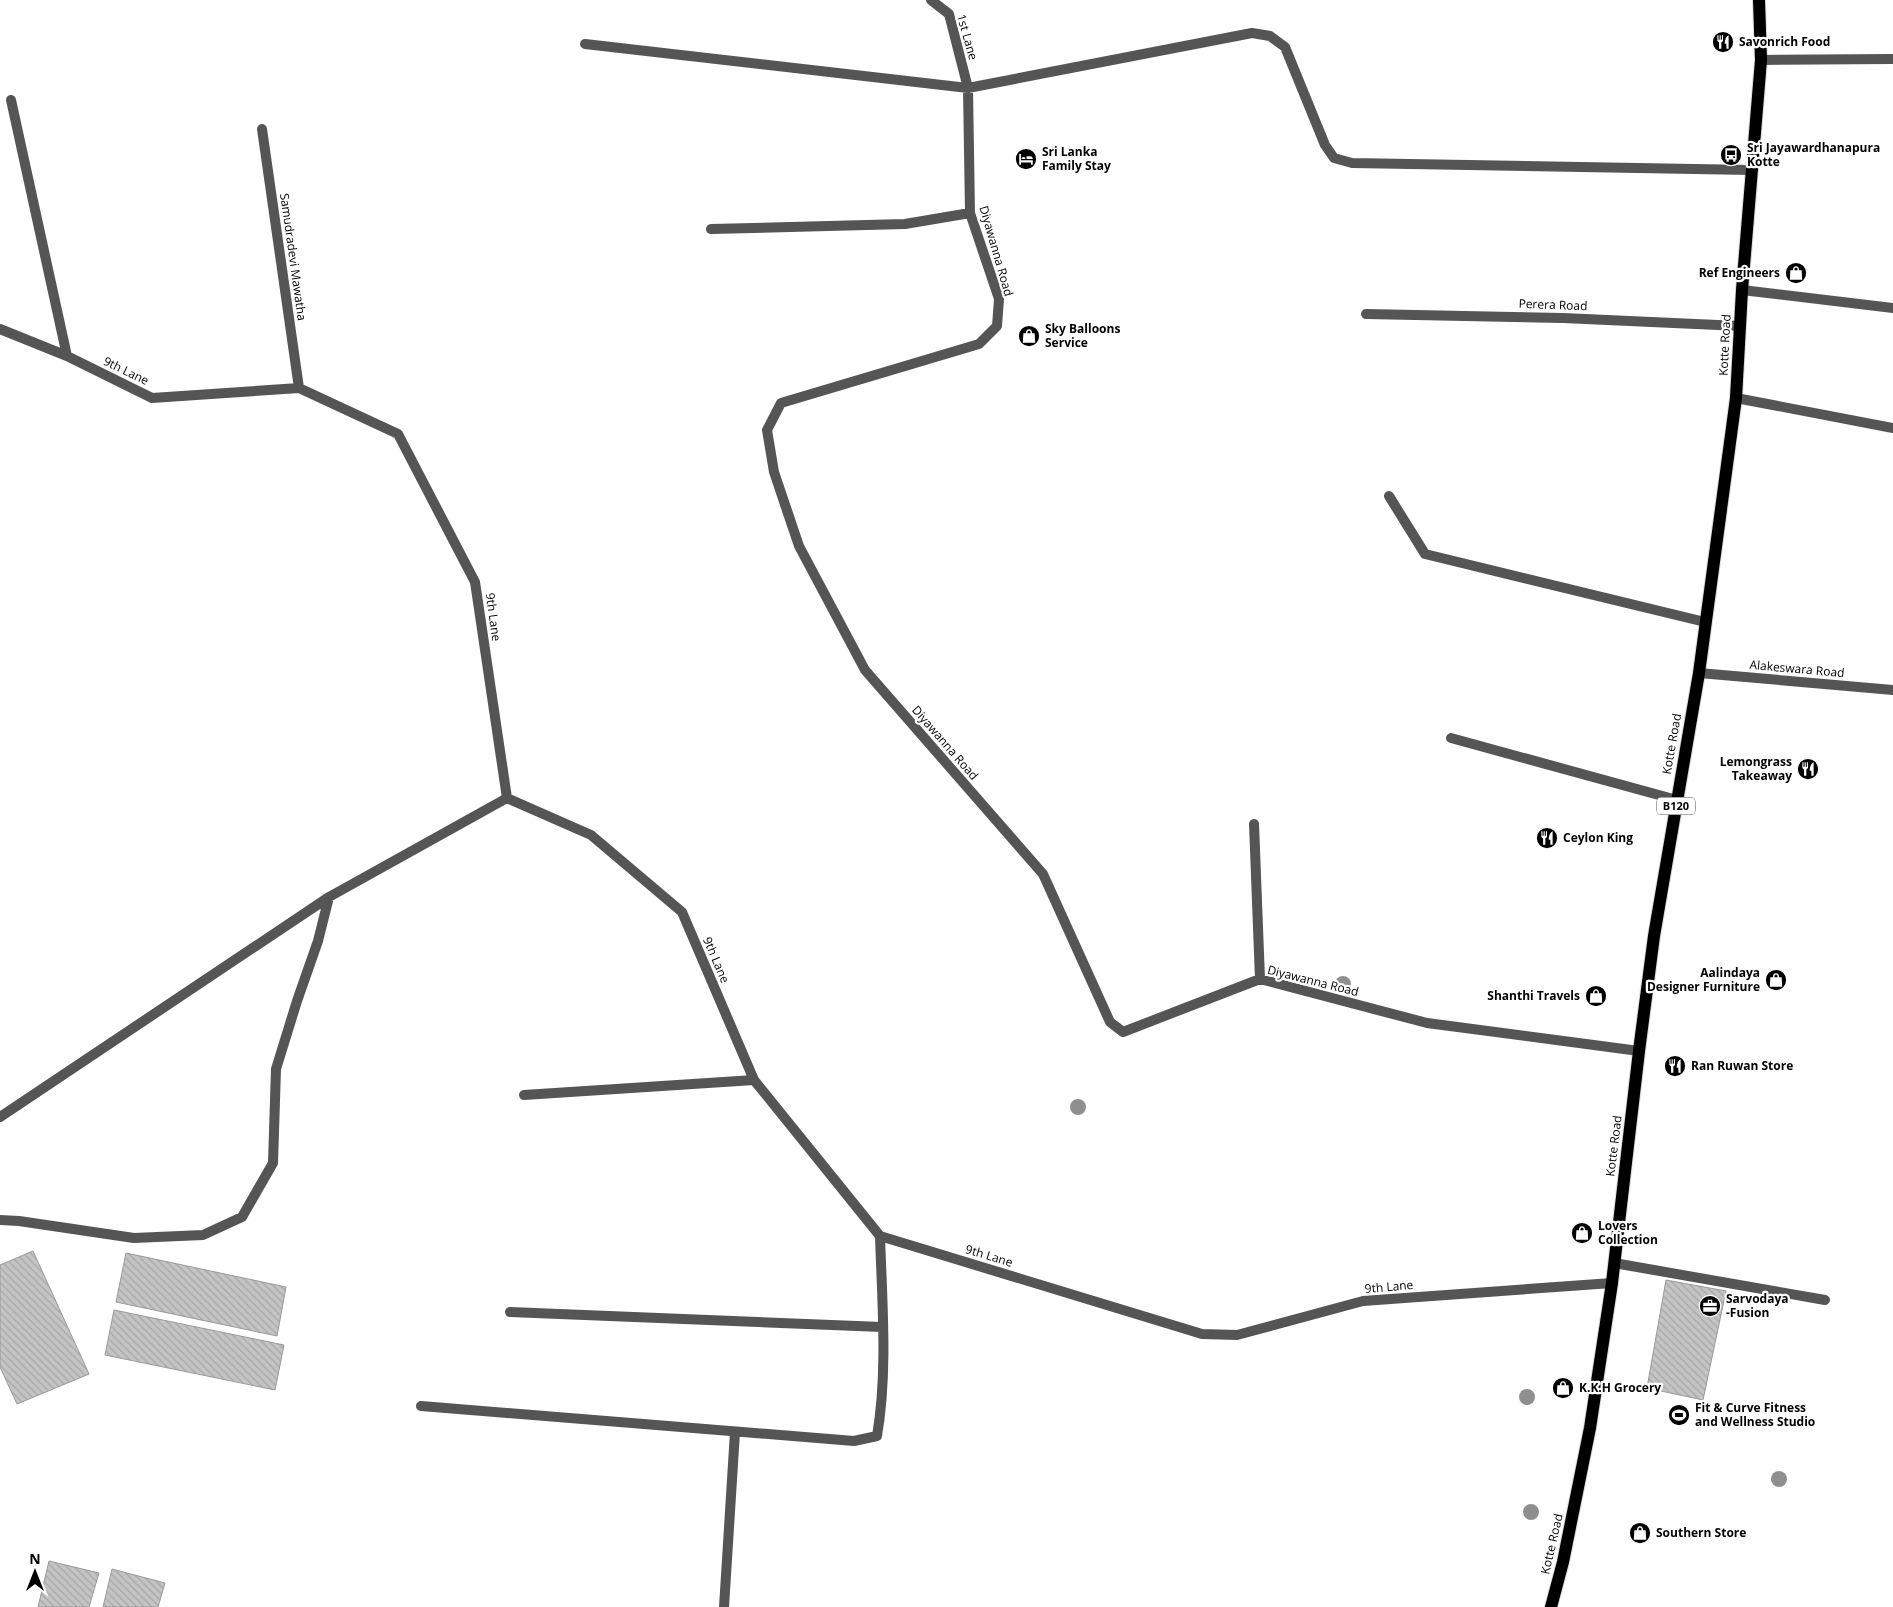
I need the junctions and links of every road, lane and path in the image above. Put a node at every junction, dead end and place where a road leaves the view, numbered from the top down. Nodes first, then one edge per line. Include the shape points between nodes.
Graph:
1 (931, 0) edge
2 (1759, 0) edge
3 (584, 44) dead end
4 (1893, 59) edge
5 (1761, 60) junction
6 (968, 88) junction
7 (11, 100) dead end
8 (262, 129) dead end
9 (1752, 170) junction
10 (970, 213) junction
11 (711, 229) dead end
12 (1742, 290) junction
13 (1893, 308) edge
14 (1366, 314) dead end
15 (1740, 326) junction
16 (0, 329) edge
17 (67, 356) junction
18 (299, 388) junction
19 (1736, 398) junction
20 (1893, 428) edge
21 (1389, 496) dead end
22 (1706, 622) junction
23 (1698, 673) junction
24 (1893, 690) edge
25 (1451, 738) dead end
26 (507, 798) junction
27 (1677, 800) junction
28 (1254, 824) dead end
29 (329, 897) junction
30 (1260, 980) junction
31 (1639, 1051) junction
32 (754, 1080) junction
33 (524, 1095) dead end
34 (0, 1116) edge
35 (0, 1220) edge
36 (880, 1236) junction
37 (1614, 1263) junction
38 (1612, 1283) junction
39 (1825, 1300) dead end
40 (510, 1312) dead end
41 (882, 1327) junction
42 (421, 1406) dead end
43 (735, 1432) junction
44 (724, 1607) edge
45 (1551, 1607) edge

1 - 6 street, 1st Lane via 949,14
2 - 5 main road, Kotte Road / B120
3 - 6 street
4 - 5 street
5 - 9 main road, Kotte Road / B120
6 - 9 street via 1252,33 1270,36 1285,47 1325,145 1334,158 1343,161
6 - 10 street, Diyawanna Road
7 - 17 street
8 - 18 street, Samudradevi Mawatha
9 - 12 main road, Kotte Road / B120
10 - 11 street via 905,224
10 - 30 street, Diyawanna Road via 999,299 997,326 978,344 781,404 768,430 774,472 799,546 865,670 1043,874 1110,1022 1123,1032
12 - 13 street
12 - 15 main road, Kotte Road / B120
14 - 15 street, Perera Road
15 - 19 main road, Kotte Road / B120
16 - 17 street, 9th Lane
17 - 18 street, 9th Lane via 152,398
18 - 26 street, 9th Lane via 398,434 475,582
19 - 20 street
19 - 22 main road, Kotte Road / B120
21 - 22 street via 1425,554
22 - 23 main road, Kotte Road / B120
23 - 24 street, Alakeswara Road
23 - 27 main road, Kotte Road / B120
25 - 27 street
26 - 29 street
26 - 32 street, 9th Lane via 591,835 682,912
27 - 31 main road, Kotte Road / B120
28 - 30 street
29 - 34 street
29 - 35 street via 276,1069 273,1163 242,1217 203,1235 134,1238
30 - 31 street, Diyawanna Road via 1427,1023
31 - 37 main road, Kotte Road / B120
32 - 33 street
32 - 36 street, 9th Lane
36 - 38 street, 9th Lane via 1202,1334 1237,1335 1363,1301
36 - 41 street
37 - 38 main road, Kotte Road / B120
37 - 39 street
38 - 45 main road, Kotte Road / B120 via 1590,1428
40 - 41 street
41 - 43 street via 881,1413 877,1436 854,1441
42 - 43 street
43 - 44 street

